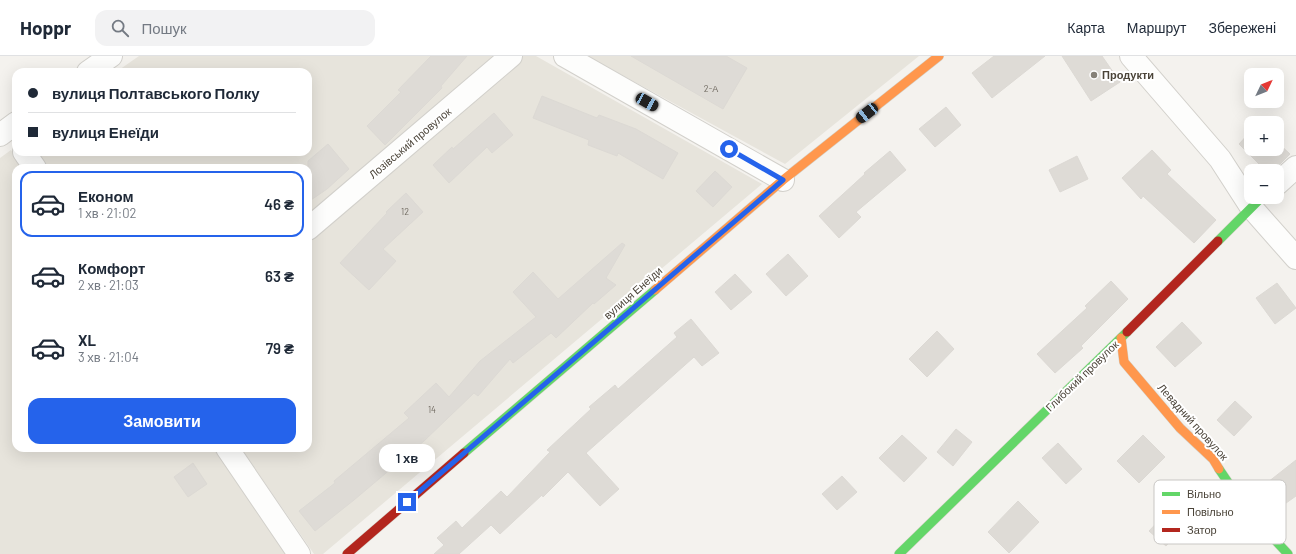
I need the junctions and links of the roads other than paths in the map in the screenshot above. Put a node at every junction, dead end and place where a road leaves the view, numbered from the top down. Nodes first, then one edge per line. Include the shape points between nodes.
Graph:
1 (111, 56) edge
2 (511, 56) edge
3 (565, 56) edge
4 (939, 56) edge
5 (1131, 56) edge
6 (94, 68) edge
7 (1296, 167) edge
8 (1284, 178) edge
9 (783, 180) junction
10 (1244, 187) edge
11 (1255, 204) edge
12 (1258, 204) edge
13 (312, 226) edge
14 (1296, 258) edge
15 (1121, 338) junction
16 (229, 452) edge
17 (1227, 480) edge
18 (1279, 544) edge
19 (299, 554) edge
20 (347, 554) edge
21 (899, 554) edge
22 (1288, 554) edge

1 - 6 street
2 - 13 street, Лозівський провулок
3 - 9 street
4 - 9 street, вулиця Енеїди
5 - 10 street
7 - 8 street
9 - 20 street, вулиця Енеїди
11 - 15 street, Глибокий провулок
12 - 14 street
15 - 17 street, Левадний провулок via 1124,362 1180,428 1213,459
15 - 21 street, Глибокий провулок
16 - 19 street
18 - 22 street, Левадний провулок

